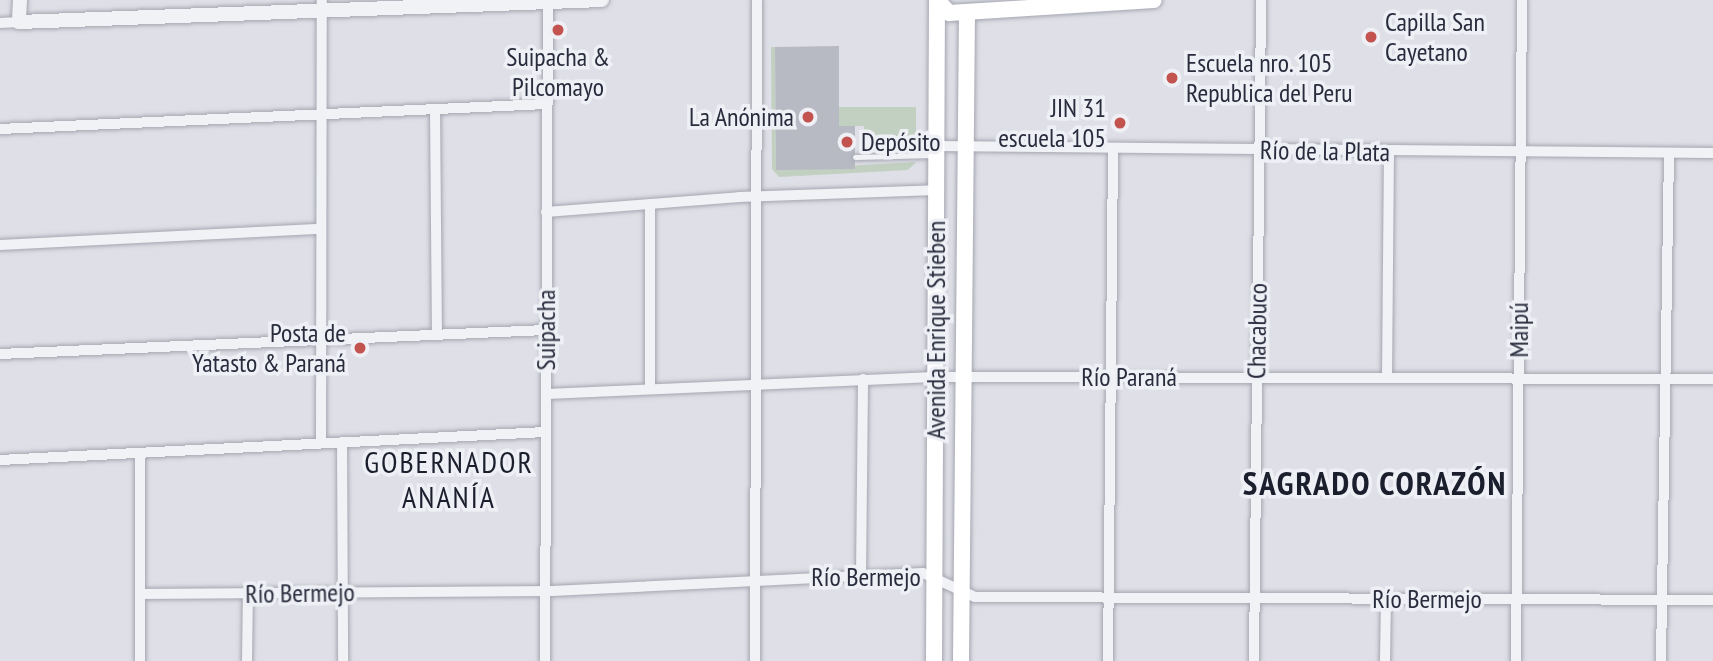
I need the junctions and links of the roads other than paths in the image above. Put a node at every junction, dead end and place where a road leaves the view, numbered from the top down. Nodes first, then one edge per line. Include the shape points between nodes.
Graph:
1 (20, 0) edge
2 (548, 0) edge
3 (602, 0) edge
4 (757, 0) edge
5 (937, 0) edge
6 (1027, 0) edge
7 (1154, 0) edge
8 (1261, 0) edge
9 (1522, 0) edge
10 (322, 5) edge
11 (1012, 9) junction
12 (967, 12) junction
13 (19, 22) junction
14 (0, 23) edge
15 (547, 104) junction
16 (435, 109) junction
17 (321, 115) junction
18 (0, 129) edge
19 (966, 146) junction
20 (1113, 148) junction
21 (936, 150) junction
22 (1259, 150) junction
23 (1389, 152) junction
24 (1521, 152) junction
25 (1669, 153) junction
26 (1713, 153) edge
27 (855, 157) dead end
28 (936, 190) junction
29 (756, 196) junction
30 (650, 204) junction
31 (546, 212) junction
32 (321, 229) junction
33 (0, 245) edge
34 (546, 330) junction
35 (437, 334) junction
36 (321, 340) junction
37 (0, 354) edge
38 (935, 377) junction
39 (964, 377) junction
40 (1111, 377) junction
41 (1257, 378) junction
42 (1387, 378) junction
43 (1519, 378) junction
44 (863, 379) junction
45 (1665, 379) junction
46 (1713, 379) edge
47 (756, 384) junction
48 (650, 390) junction
49 (546, 394) junction
50 (546, 432) junction
51 (342, 442) junction
52 (321, 443) junction
53 (140, 453) junction
54 (0, 460) edge
55 (861, 575) junction
56 (755, 578) junction
57 (934, 578) junction
58 (545, 591) junction
59 (342, 592) junction
60 (248, 593) junction
61 (140, 594) junction
62 (962, 594) junction
63 (1109, 597) junction
64 (1254, 598) junction
65 (1386, 598) junction
66 (1517, 599) junction
67 (1662, 600) junction
68 (1713, 600) edge
69 (140, 661) edge
70 (247, 661) edge
71 (343, 661) edge
72 (545, 661) edge
73 (755, 661) edge
74 (934, 661) edge
75 (961, 661) edge
76 (1108, 661) edge
77 (1254, 661) edge
78 (1385, 661) edge
79 (1516, 661) edge
80 (1661, 661) edge

1 - 13 street
2 - 3 street
2 - 10 street
2 - 15 street, Suipacha
4 - 29 street
5 - 12 main road via 943,11
5 - 21 main road, Avenida Enrique Stieben
6 - 11 main road
7 - 11 main road
8 - 22 street, Chacabuco
9 - 24 street, Maipú
10 - 13 street
10 - 17 street
11 - 12 main road
12 - 19 main road, Avenida Enrique Stieben
13 - 14 street
15 - 16 street
15 - 31 street, Suipacha
16 - 17 street
16 - 35 street
17 - 18 street
17 - 32 street
19 - 20 street, Río de la Plata
19 - 21 street, Río de la Plata
19 - 39 main road, Avenida Enrique Stieben
20 - 22 street, Río de la Plata
20 - 40 street
21 - 27 lane via 916,156
21 - 28 main road, Avenida Enrique Stieben
22 - 23 street, Río de la Plata
22 - 41 street, Chacabuco
23 - 24 street, Río de la Plata
23 - 42 street
24 - 25 street, Río de la Plata
24 - 43 street, Maipú
25 - 26 street, Río de la Plata
25 - 45 street
28 - 29 street
28 - 38 main road, Avenida Enrique Stieben
29 - 30 street
29 - 47 street
30 - 31 street
30 - 48 street
31 - 34 street, Suipacha
32 - 33 street
32 - 36 street
34 - 35 street
34 - 49 street, Suipacha
35 - 36 street
36 - 37 street
36 - 52 street
38 - 39 street, Río Paraná
38 - 44 street, Río Paraná
38 - 57 main road, Avenida Enrique Stieben
39 - 40 street, Río Paraná
39 - 62 main road, Avenida Enrique Stieben
40 - 41 street, Río Paraná
40 - 63 street
41 - 42 street, Río Paraná
41 - 64 street, Chacabuco
42 - 43 street, Río Paraná
43 - 45 street, Río Paraná
43 - 66 street, Maipú
44 - 47 street, Río Paraná
44 - 55 street
45 - 46 street, Río Paraná
45 - 67 street
47 - 48 street, Río Paraná
47 - 56 street
48 - 49 street, Río Paraná
49 - 50 street, Suipacha
50 - 51 street
50 - 58 street, Suipacha
51 - 52 street
51 - 59 street
52 - 53 street
53 - 54 street
53 - 61 street
55 - 56 street, Río Bermejo
55 - 57 street, Río Bermejo
56 - 58 street, Río Bermejo
56 - 73 street
57 - 62 street, Río Bermejo
57 - 74 main road, Avenida Enrique Stieben
58 - 59 street, Río Bermejo
58 - 72 street, Suipacha
59 - 60 street, Río Bermejo
59 - 71 street
60 - 61 street, Río Bermejo
60 - 70 street
61 - 69 street
62 - 63 street, Río Bermejo
62 - 75 main road, Avenida Enrique Stieben
63 - 64 street, Río Bermejo
63 - 76 street
64 - 65 street, Río Bermejo
64 - 77 street, Chacabuco
65 - 66 street, Río Bermejo
65 - 78 street
66 - 67 street, Río Bermejo
66 - 79 street, Maipú
67 - 68 street, Río Bermejo
67 - 80 street

